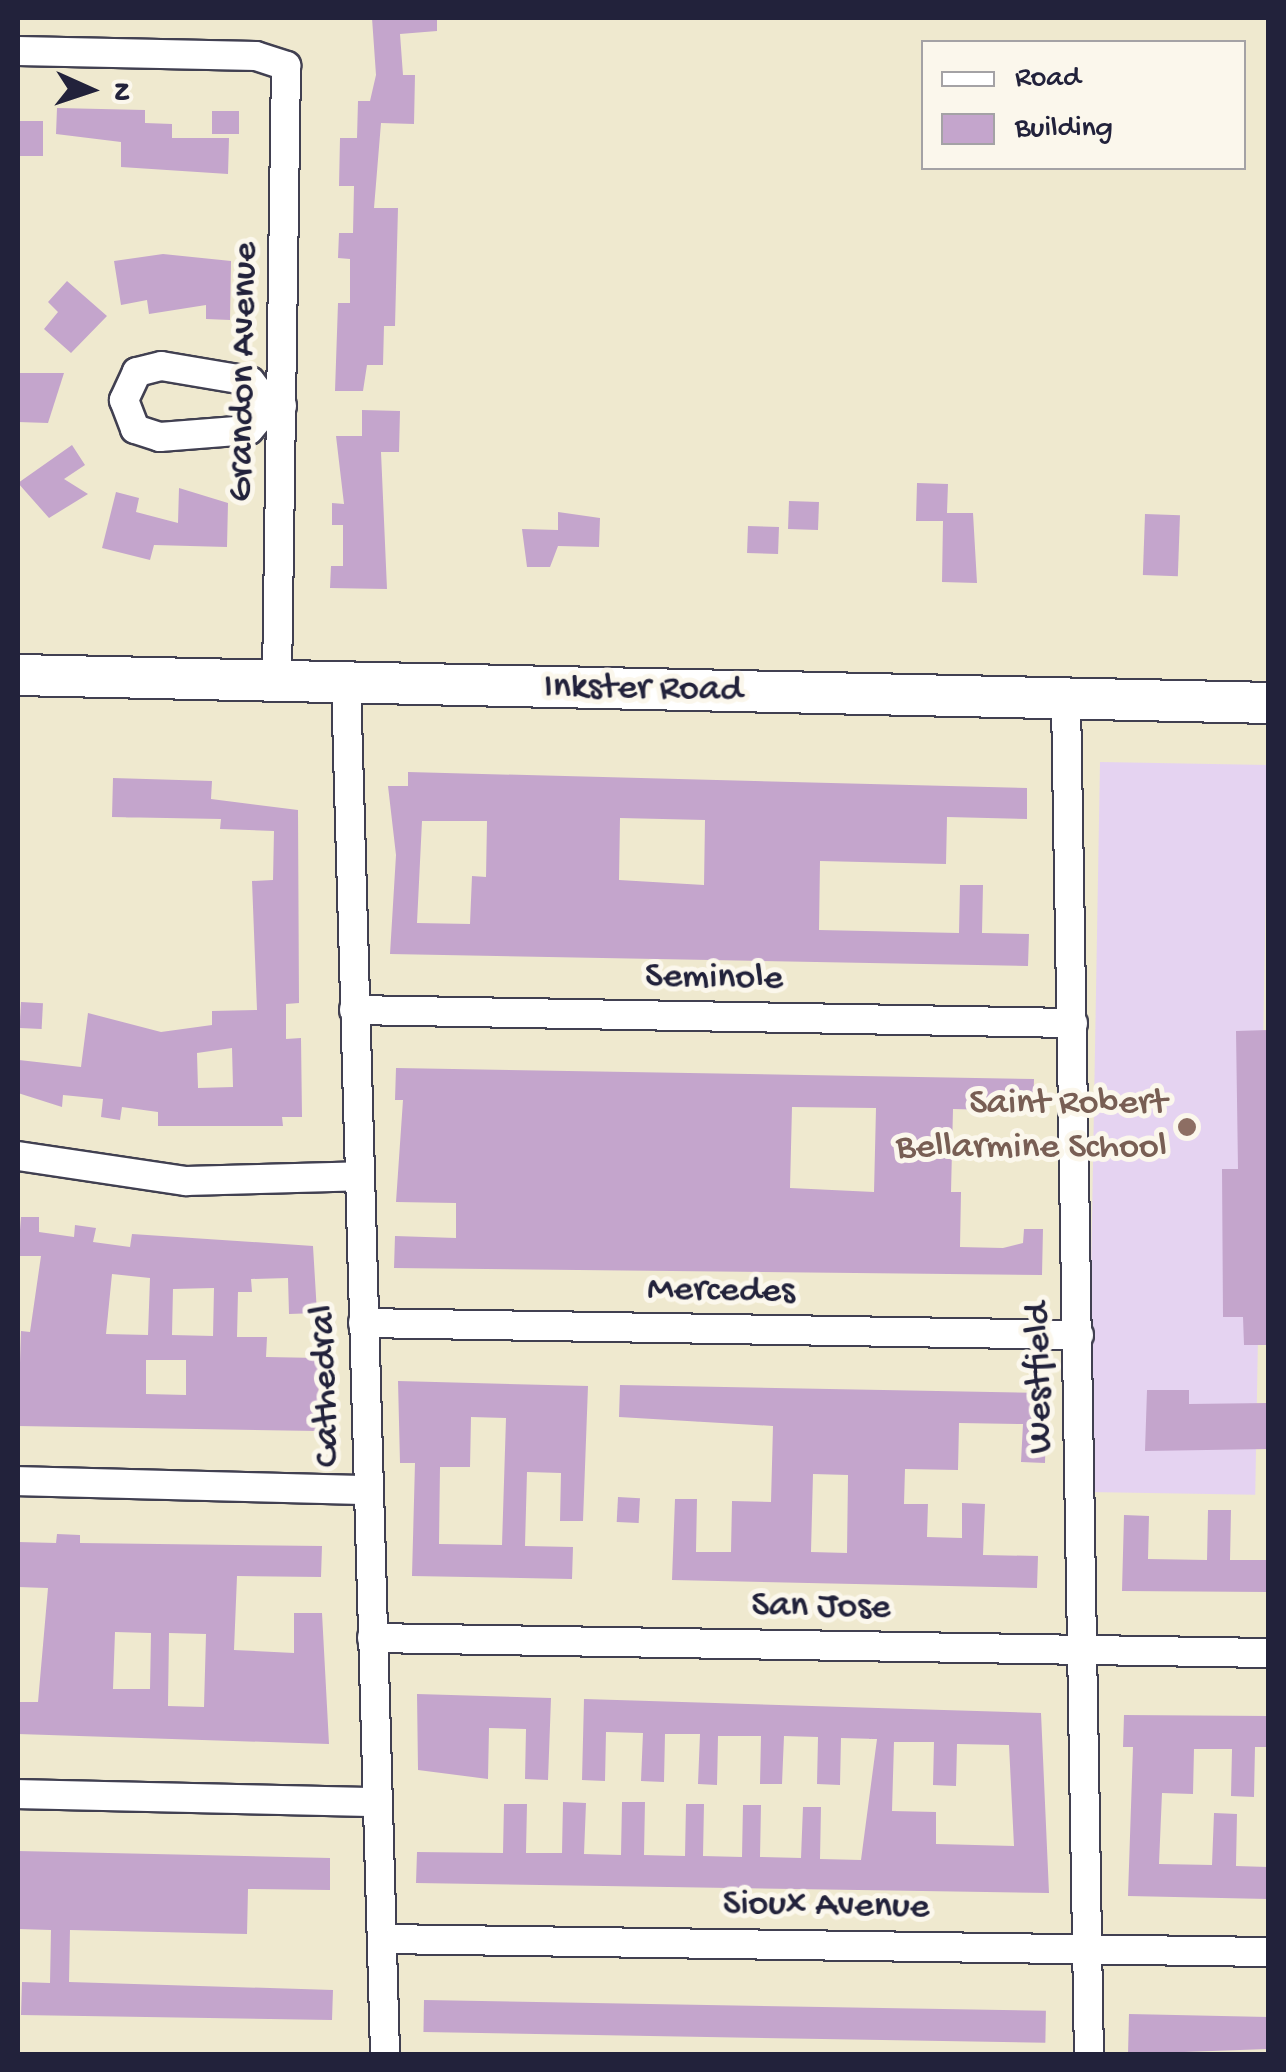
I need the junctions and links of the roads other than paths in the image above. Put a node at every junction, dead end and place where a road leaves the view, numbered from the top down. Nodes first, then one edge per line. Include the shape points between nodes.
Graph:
1 (18, 51) edge
2 (276, 406) junction
3 (18, 675) edge
4 (276, 680) junction
5 (347, 698) junction
6 (1066, 700) junction
7 (1268, 702) edge
8 (354, 1010) junction
9 (1073, 1024) junction
10 (18, 1156) edge
11 (360, 1176) junction
12 (362, 1323) junction
13 (1079, 1335) junction
14 (18, 1481) edge
15 (367, 1490) junction
16 (372, 1638) junction
17 (1082, 1650) junction
18 (1268, 1653) edge
19 (18, 1794) edge
20 (377, 1802) junction
21 (382, 1939) junction
22 (1087, 1948) junction
23 (1268, 1952) edge
24 (385, 2054) edge
25 (1089, 2054) edge

1 - 2 street, Grandon Avenue via 256,56 286,66
2 - 2 street via 250,380 161,366 137,372 124,400 128,422 160,438 248,430
2 - 4 street, Grandon Avenue
3 - 4 main road, Inkster Road
4 - 5 main road, Inkster Road
5 - 6 main road, Inkster Road
5 - 8 street, Cathedral
6 - 7 main road, Inkster Road
6 - 9 street, Westfield
8 - 9 street, Seminole
8 - 11 street, Cathedral
9 - 13 street, Westfield
10 - 11 street via 186,1181
11 - 12 street, Cathedral
12 - 13 street, Mercedes
12 - 15 street, Cathedral
13 - 17 street, Westfield
14 - 15 street
15 - 16 street, Cathedral
16 - 17 street, San Jose
16 - 20 street, Cathedral
17 - 18 street, San Jose
17 - 22 street, Westfield
19 - 20 street
20 - 21 street, Cathedral
21 - 22 street, Sioux Avenue
21 - 24 street, Cathedral
22 - 23 street, Sioux Avenue
22 - 25 street, Westfield

